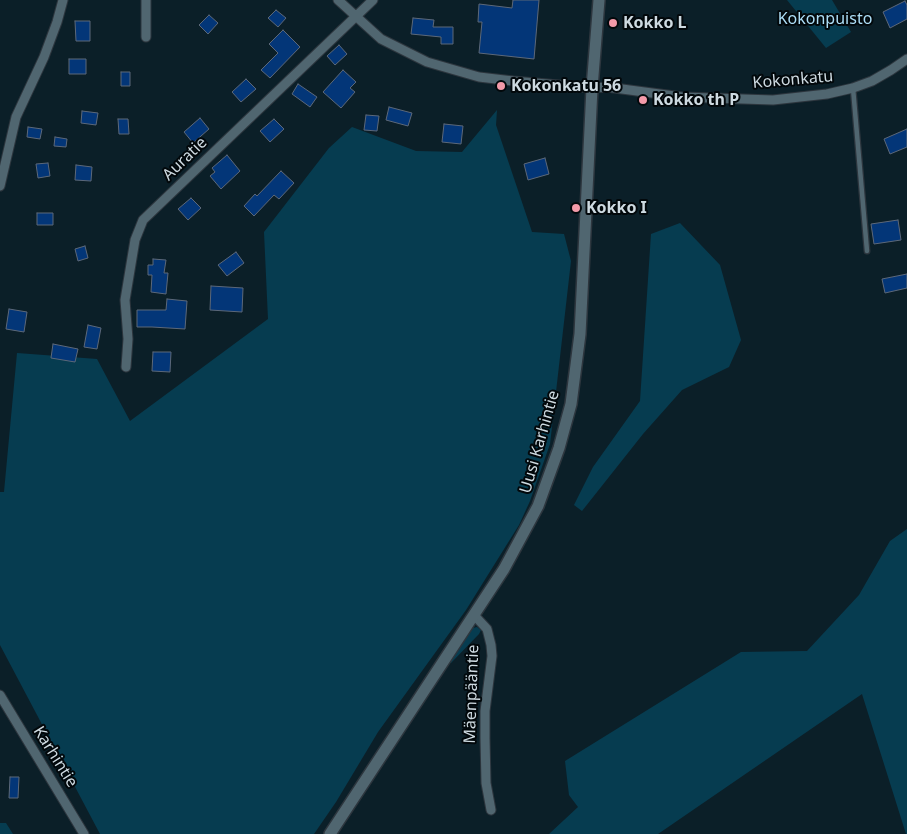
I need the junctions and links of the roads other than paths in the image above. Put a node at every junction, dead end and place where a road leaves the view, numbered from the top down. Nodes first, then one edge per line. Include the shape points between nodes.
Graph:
1 (63, 0) edge
2 (146, 0) edge
3 (338, 0) edge
4 (373, 0) edge
5 (599, 0) edge
6 (356, 16) junction
7 (146, 37) dead end
8 (907, 59) edge
9 (592, 88) junction
10 (853, 88) junction
11 (0, 186) edge
12 (867, 251) dead end
13 (126, 367) dead end
14 (474, 615) junction
15 (0, 695) edge
16 (491, 810) dead end
17 (84, 834) edge
18 (330, 834) edge

1 - 11 street via 44,57 16,117
2 - 7 street
3 - 6 street, Kokonkatu
4 - 6 street, Auratie
5 - 9 street, Uusi Karhintie
6 - 9 street, Kokonkatu via 382,39 427,62 480,77
6 - 13 street, Auratie via 142,220 135,240 125,300
8 - 10 street, Kokonkatu via 872,81
9 - 10 street, Kokonkatu via 682,97 773,100
9 - 14 street, Uusi Karhintie via 580,334 571,404 538,506 504,569
10 - 12 lane
14 - 16 street, Mäenpääntie via 487,629 491,645 485,711 486,783
14 - 18 street, Uusi Karhintie
15 - 17 street, Karhintie

